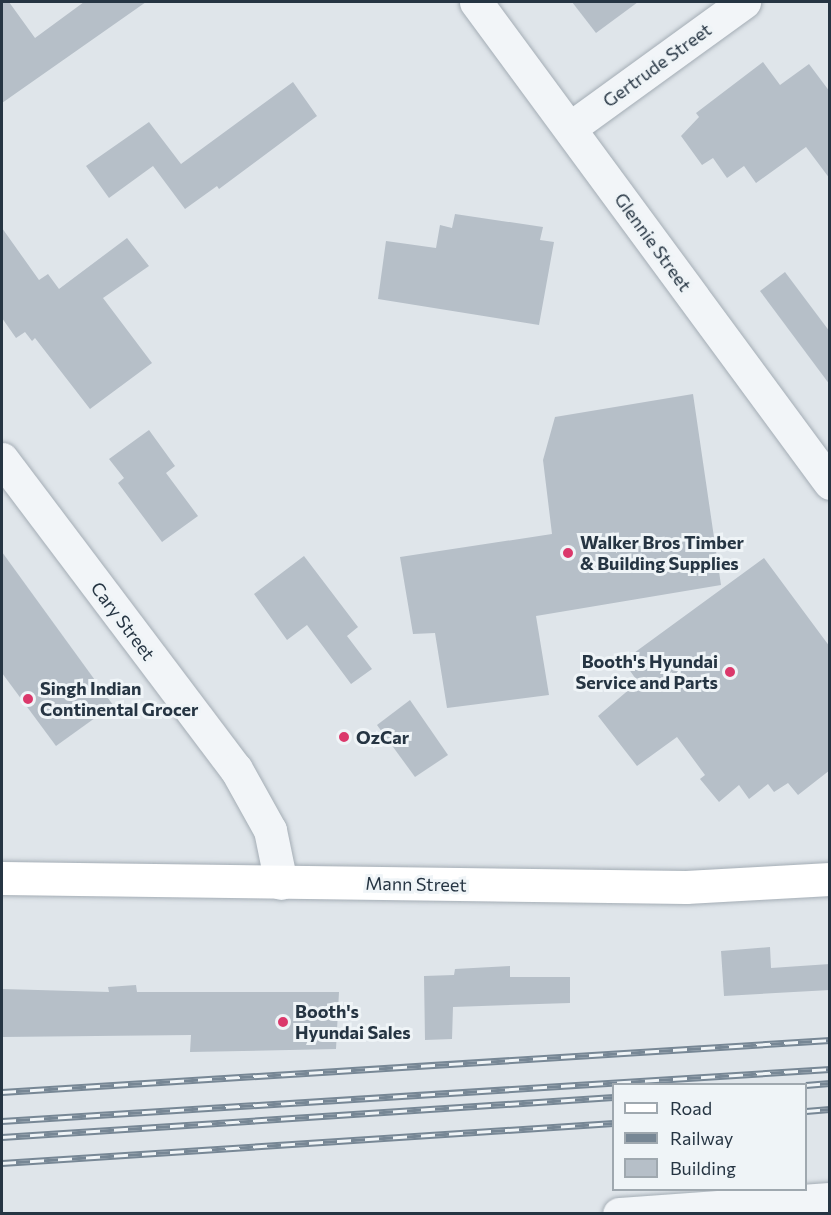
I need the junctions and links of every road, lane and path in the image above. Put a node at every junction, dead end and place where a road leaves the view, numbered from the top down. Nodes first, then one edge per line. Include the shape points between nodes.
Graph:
1 (476, 2) edge
2 (744, 2) edge
3 (570, 128) junction
4 (2, 459) edge
5 (830, 483) edge
6 (2, 878) edge
7 (830, 879) edge
8 (281, 883) junction
9 (830, 1199) edge
10 (619, 1214) edge

1 - 3 street, Glennie Street
2 - 3 street, Gertrude Street
3 - 5 street, Glennie Street
4 - 8 street, Cary Street via 236,769 270,830
6 - 8 main road, Mann Street
7 - 8 main road, Mann Street via 686,887
9 - 10 street

